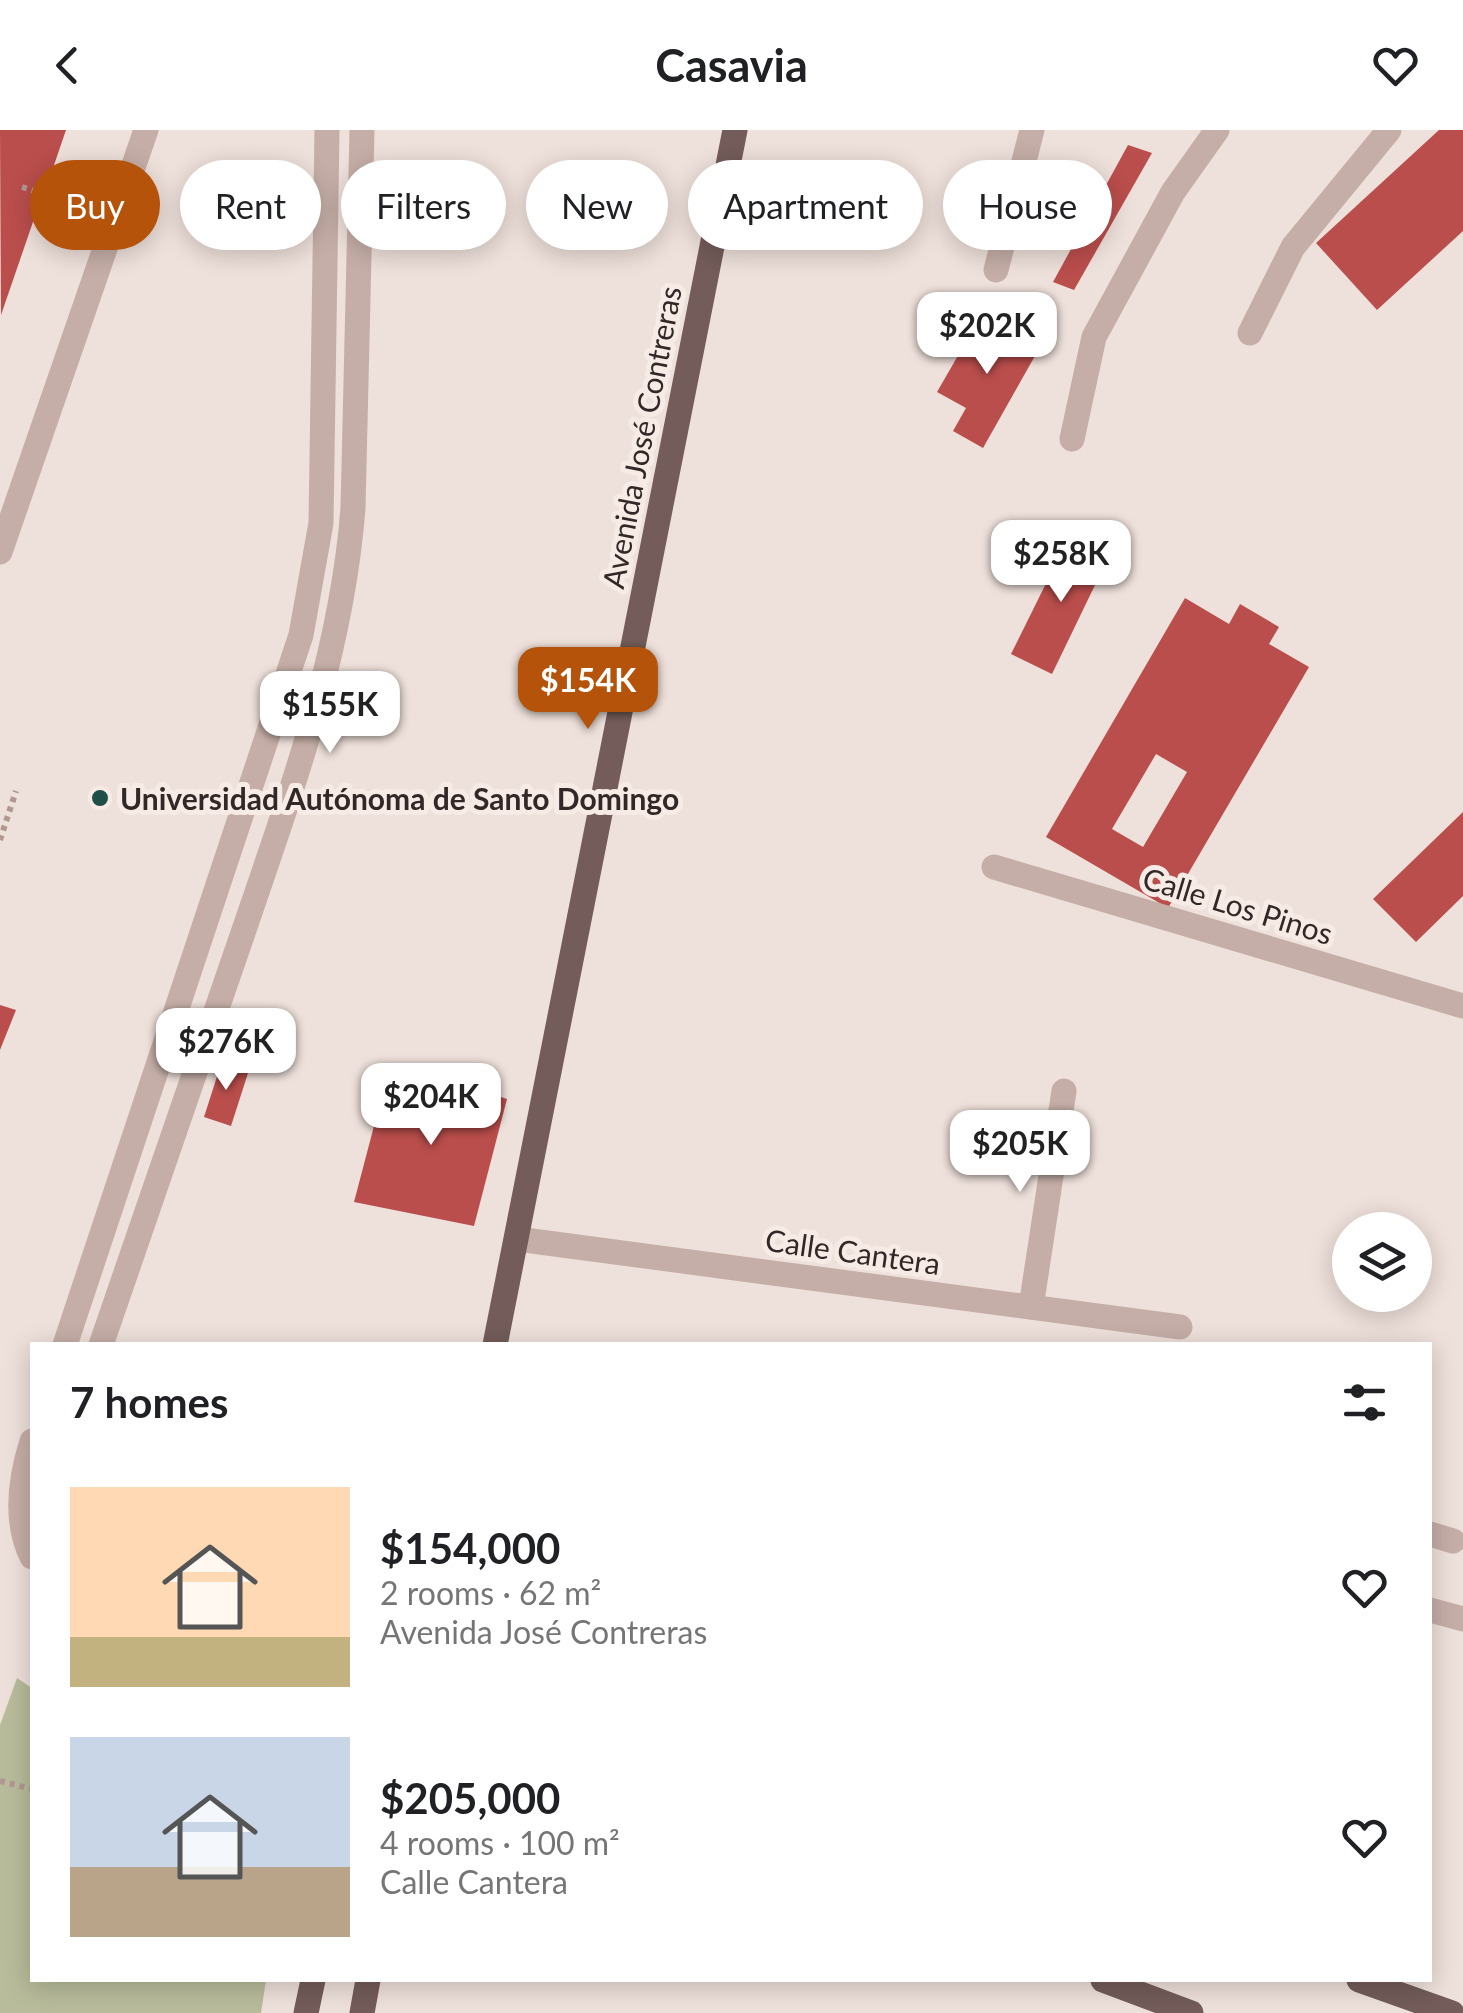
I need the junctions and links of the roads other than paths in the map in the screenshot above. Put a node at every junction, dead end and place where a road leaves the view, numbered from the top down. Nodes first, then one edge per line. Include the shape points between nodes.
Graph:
1 (146, 130) edge
2 (327, 130) edge
3 (362, 130) edge
4 (734, 130) edge
5 (1032, 130) edge
6 (1217, 130) edge
7 (1389, 130) edge
8 (996, 270) dead end
9 (1250, 333) dead end
10 (1072, 439) dead end
11 (0, 552) edge
12 (994, 866) dead end
13 (1463, 1006) edge
14 (1064, 1091) dead end
15 (517, 1239) junction
16 (1030, 1307) junction
17 (1180, 1327) dead end
18 (66, 1342) edge
19 (102, 1342) edge
20 (497, 1342) edge
21 (30, 1451) edge
22 (30, 1553) edge
23 (1432, 1611) edge
24 (1463, 1619) edge
25 (313, 1982) edge
26 (368, 1982) edge
27 (1108, 1982) edge
28 (1366, 1982) edge
29 (306, 2013) edge
30 (362, 2013) edge
31 (1191, 2013) edge
32 (1452, 2013) edge

1 - 11 street
2 - 18 street via 321,523 300,635
3 - 19 street via 353,508 336,634 320,700
4 - 15 main road, Avenida José Contreras
5 - 8 street
6 - 10 street via 1173,192 1094,337
7 - 9 street via 1294,246
12 - 13 street, Calle Los Pinos
14 - 16 street
15 - 16 street, Calle Cantera
15 - 20 main road, Avenida José Contreras
16 - 17 street, Calle Cantera
21 - 22 street via 20,1499
23 - 24 street
25 - 29 main road
26 - 30 main road
27 - 31 main road
28 - 32 main road

